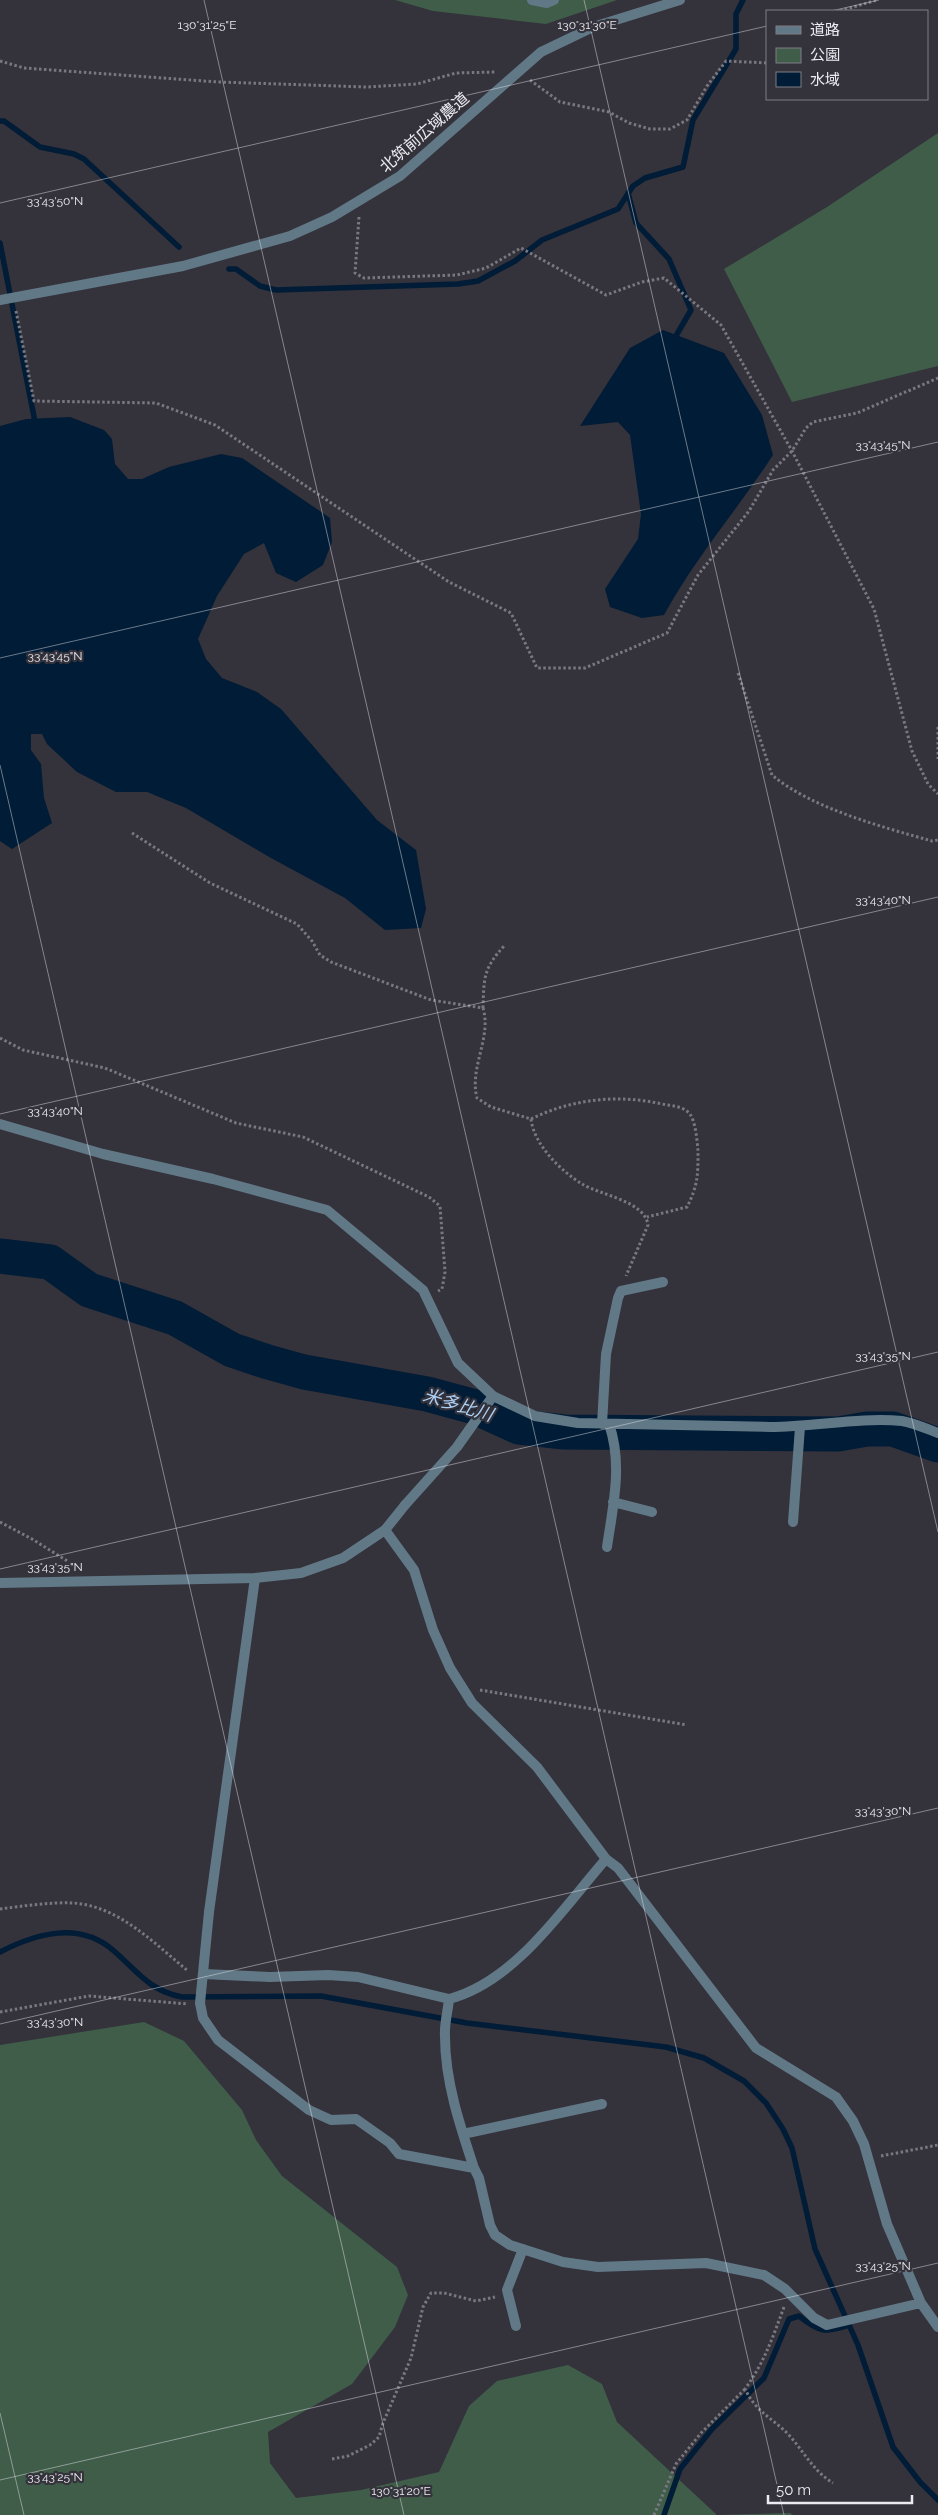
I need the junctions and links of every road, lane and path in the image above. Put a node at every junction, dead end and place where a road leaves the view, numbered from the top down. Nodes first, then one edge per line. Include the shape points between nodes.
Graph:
1 (532, 0) edge
2 (554, 0) edge
3 (680, 0) edge
4 (877, 0) edge
5 (843, 10) edge
6 (0, 61) edge
7 (766, 63) edge
8 (516, 72) junction
9 (356, 204) junction
10 (13, 296) junction
11 (0, 300) edge
12 (938, 378) edge
13 (792, 451) junction
14 (738, 673) dead end
15 (938, 727) edge
16 (938, 759) edge
17 (938, 794) edge
18 (132, 833) dead end
19 (938, 840) edge
20 (504, 946) dead end
21 (483, 1008) junction
22 (0, 1038) edge
23 (531, 1119) junction
24 (0, 1124) edge
25 (647, 1217) junction
26 (663, 1282) dead end
27 (621, 1291) junction
28 (427, 1299) junction
29 (493, 1396) junction
30 (606, 1424) junction
31 (800, 1427) junction
32 (938, 1433) edge
33 (613, 1502) junction
34 (652, 1512) dead end
35 (0, 1522) edge
36 (793, 1522) dead end
37 (384, 1530) junction
38 (606, 1547) dead end
39 (255, 1578) junction
40 (0, 1582) edge
41 (82, 1582) junction
42 (462, 1687) junction
43 (687, 1725) dead end
44 (606, 1859) junction
45 (0, 1909) edge
46 (202, 1974) junction
47 (449, 1999) junction
48 (200, 2003) junction
49 (0, 2012) edge
50 (602, 2104) dead end
51 (463, 2134) junction
52 (938, 2145) edge
53 (868, 2158) junction
54 (474, 2168) junction
55 (523, 2249) junction
56 (507, 2290) junction
57 (790, 2293) junction
58 (921, 2304) junction
59 (516, 2326) dead end
60 (938, 2327) edge
61 (746, 2389) junction
62 (332, 2459) dead end
63 (833, 2483) dead end
64 (654, 2515) edge

1 - 2 street via 547,3
3 - 8 street, 北筑前広域農道 via 567,38 541,52
4 - 5 path
6 - 8 path via 24,68 208,81 368,87 416,84 456,73
7 - 8 path via 726,61 686,120 670,129 636,125 609,112 560,102
8 - 9 street, 北筑前広域農道 via 400,176
9 - 10 street, 北筑前広域農道 via 290,236 241,251 132,276
9 - 13 path via 360,219 355,273 364,278 457,275 486,268 521,248 606,295 664,278 721,324
10 - 11 street, 北筑前広域農道
10 - 13 path via 34,401 156,403 215,425 450,582 511,613 537,668 586,668 667,633 698,575 748,511 773,470
12 - 13 path via 856,413 813,422
13 - 17 path via 874,610 912,751 928,784
14 - 19 path via 772,775 780,782 832,809 877,826
15 - 16 path
18 - 21 path via 210,883 297,924 320,955 331,962 431,1000
20 - 21 path via 490,962 485,974
21 - 23 path via 485,1029 473,1084 477,1098 491,1107
22 - 28 path via 23,1050 105,1068 236,1123 303,1137 429,1197 440,1206 445,1272 442,1289
23 - 25 path via 540,1142 557,1163 583,1184 639,1209
23 - 25 path via 587,1100 643,1100 683,1108 691,1115 698,1142 695,1191 687,1206
24 - 28 street via 103,1154 327,1210 423,1290
25 - 27 path via 648,1224
26 - 27 street
27 - 30 street via 606,1354
28 - 29 street via 458,1363
29 - 30 street via 534,1416
29 - 37 street via 457,1447
30 - 31 street
30 - 33 street via 616,1444 617,1478
31 - 32 street via 873,1420 903,1421
31 - 36 street
33 - 34 street
33 - 38 street
35 - 41 path via 67,1560 80,1570
37 - 39 street via 343,1558 301,1573
37 - 42 street via 414,1570 433,1630
39 - 41 street
39 - 46 street
40 - 41 street
42 - 43 path
42 - 44 street via 472,1703 537,1767
44 - 47 street via 523,1955 488,1982
44 - 53 street via 618,1868 756,2048 836,2097 853,2120
45 - 46 path via 74,1904 96,1908 125,1922 194,1976
46 - 47 street via 358,1977
46 - 48 street
47 - 51 street via 444,2036 448,2073
48 - 49 path via 89,1996
48 - 54 street via 203,2018 218,2040 309,2110 330,2120 356,2119 390,2143 399,2154
50 - 51 street
51 - 54 street
52 - 53 path
53 - 58 street via 887,2224
54 - 55 street via 495,2235
55 - 56 street
55 - 57 street via 563,2262 598,2267 706,2263 764,2275
56 - 59 street
56 - 62 path via 496,2297 476,2301 431,2293 423,2307 411,2358 379,2437 348,2456
57 - 58 street via 814,2318 827,2325
57 - 61 path via 773,2340
58 - 60 street
61 - 63 path via 752,2403 788,2434 822,2476
61 - 64 path via 701,2433 676,2464

